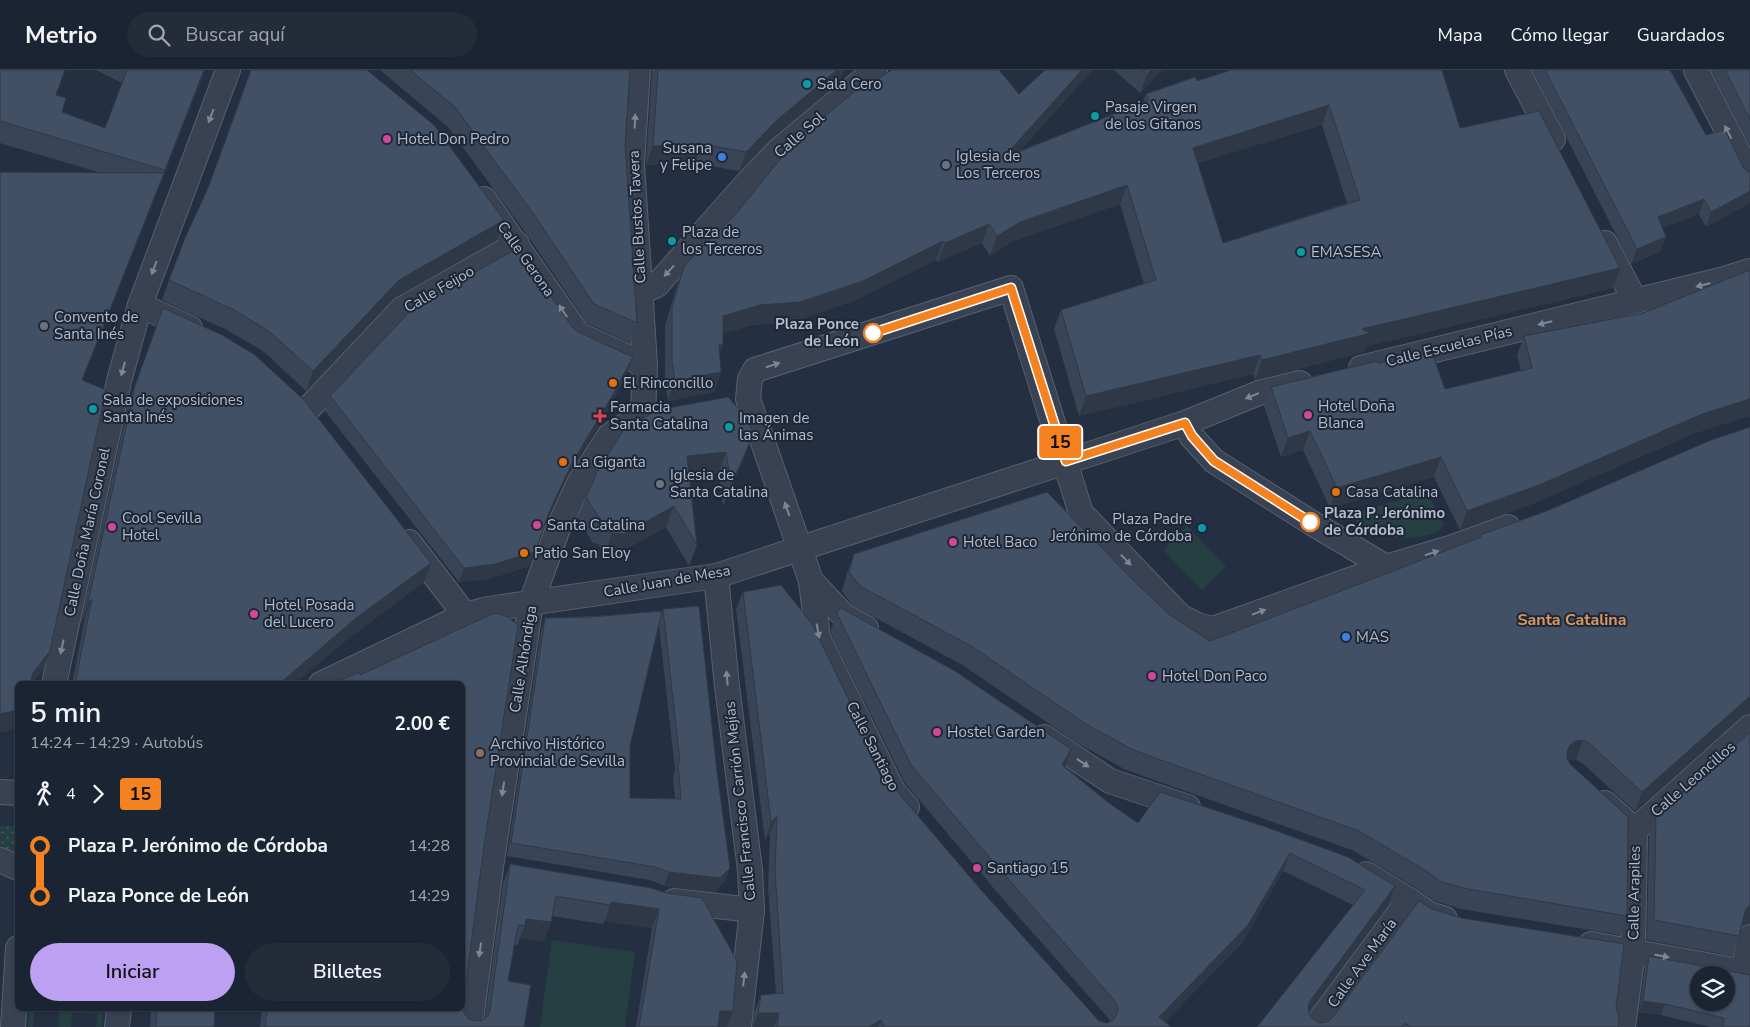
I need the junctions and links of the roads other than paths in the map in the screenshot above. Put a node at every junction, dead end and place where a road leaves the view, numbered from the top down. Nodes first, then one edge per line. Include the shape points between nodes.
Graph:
1 (228, 70) edge
2 (638, 70) edge
3 (875, 70) edge
4 (1517, 70) edge
5 (1696, 70) edge
6 (1563, 159) edge
7 (1750, 175) edge
8 (471, 182) edge
9 (1594, 220) edge
10 (517, 244) junction
11 (1750, 271) edge
12 (641, 292) junction
13 (1635, 301) junction
14 (140, 305) junction
15 (212, 338) edge
16 (645, 365) junction
17 (306, 410) edge
18 (643, 414) junction
19 (669, 414) edge
20 (1185, 423) junction
21 (1066, 461) junction
22 (1528, 520) edge
23 (394, 523) edge
24 (800, 549) junction
25 (1386, 567) junction
26 (716, 576) junction
27 (811, 581) junction
28 (531, 603) junction
29 (465, 615) junction
30 (887, 640) edge
31 (55, 681) edge
32 (327, 681) edge
33 (1029, 726) edge
34 (1750, 727) edge
35 (1586, 786) edge
36 (0, 792) edge
37 (15, 793) edge
38 (1204, 812) edge
39 (918, 820) edge
40 (1635, 830) junction
41 (0, 860) edge
42 (1347, 863) edge
43 (15, 867) edge
44 (654, 896) edge
45 (1409, 900) junction
46 (752, 910) junction
47 (1468, 924) edge
48 (1750, 937) edge
49 (1574, 941) edge
50 (1633, 951) junction
51 (1747, 972) edge
52 (15, 995) edge
53 (119, 1011) edge
54 (13, 1027) edge
55 (118, 1027) edge
56 (470, 1027) edge
57 (738, 1027) edge
58 (1315, 1027) edge
59 (1623, 1027) edge

1 -> 14 street, Calle Doña María Coronel
12 -> 2 street, Calle Bustos Tavera via 632,164
3 -> 12 street, Calle Sol via 779,150 657,285
4 - 6 street
7 -> 5 street
8 - 10 street, Calle Gerona
9 - 13 street
16 -> 10 street, Calle Gerona via 578,334
10 - 17 street, Calle Feijoo via 402,309
11 -> 13 street, Calle Escuelas Pías
12 - 16 street, Calle Bustos Tavera
13 -> 20 street, Calle Escuelas Pías via 1260,392
14 - 15 street
14 -> 31 street, Calle Doña María Coronel via 119,381
16 - 18 street, Calle Bustos Tavera
18 - 19 street via 650,418
18 - 28 street, Calle Alhóndiga via 609,436 579,483 557,531
20 - 21 street, Calle Escuelas Pías
20 - 25 street via 1214,461
21 - 24 street
24 -> 21 street via 737,401 756,370 1011,288
21 -> 25 street via 1081,513 1181,617 1196,625 1213,629
25 -> 22 street
23 - 29 street
24 - 26 street, Calle Juan de Mesa
24 - 27 street, Calle Santiago
26 - 28 street, Calle Juan de Mesa
46 -> 26 street, Calle Francisco Carrión Mejías
27 - 30 street via 844,616
27 -> 39 street, Calle Santiago via 818,638 894,791
28 - 29 street, Calle Juan de Mesa
28 -> 56 street, Calle Alhóndiga via 501,869
29 - 32 street, Calle Juan de Mesa
33 -> 38 street via 1110,781
34 - 40 street, Calle Leoncillos
35 - 40 street, Calle Arapiles
36 - 37 street
40 - 50 street, Calle Arapiles
41 - 43 street
42 - 45 street
44 - 46 street
45 - 47 street via 1429,914
45 - 58 street, Calle Ave María
57 -> 46 street, Calle Francisco Carrión Mejías
48 - 51 street
49 - 50 street
50 -> 51 street
50 - 59 street, Calle Arapiles
52 - 54 street
53 - 55 street

